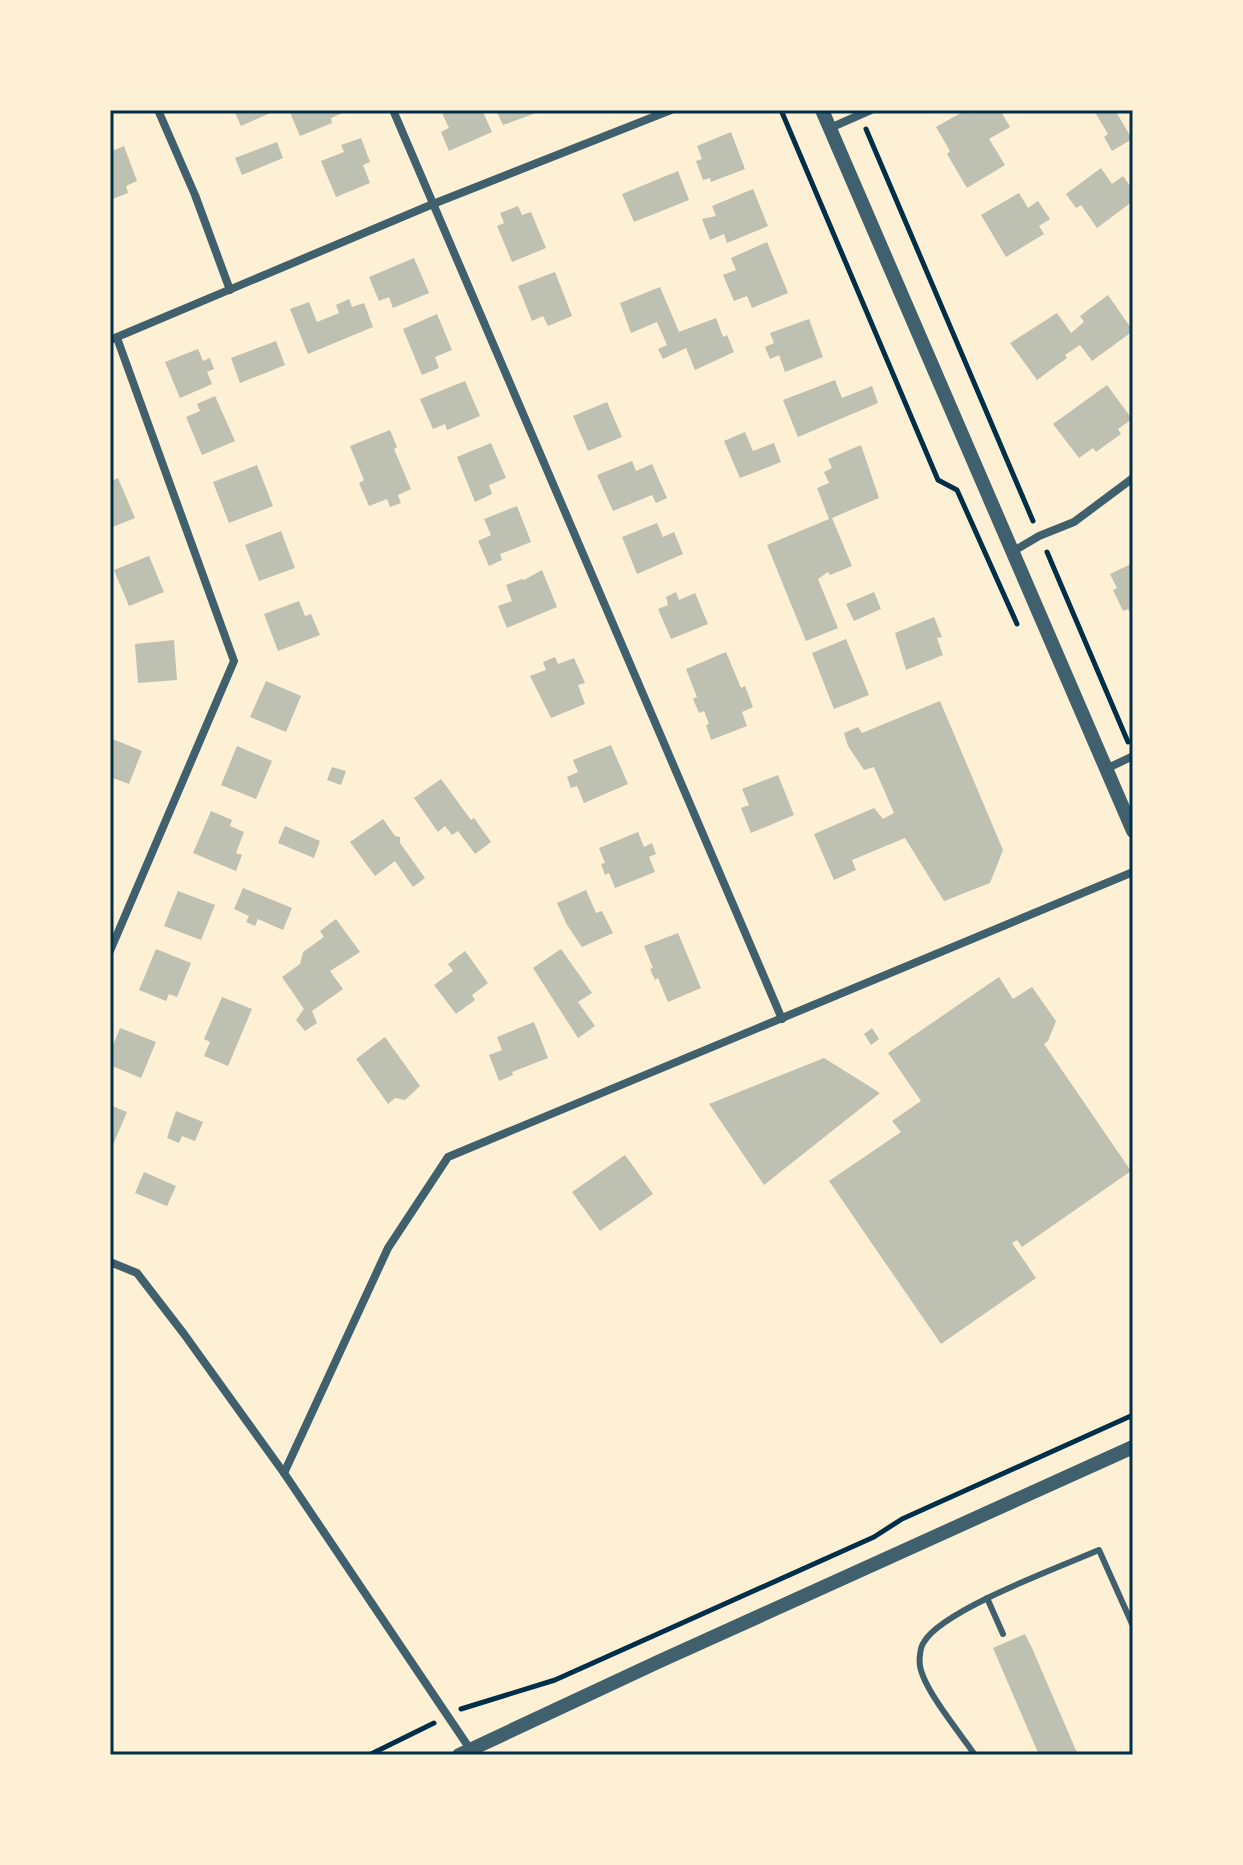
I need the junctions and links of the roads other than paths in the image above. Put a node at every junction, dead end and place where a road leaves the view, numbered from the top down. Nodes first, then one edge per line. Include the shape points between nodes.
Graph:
1 (158, 110) edge
2 (393, 110) edge
3 (671, 110) edge
4 (822, 110) edge
5 (871, 110) edge
6 (830, 128) junction
7 (433, 204) junction
8 (230, 290) junction
9 (113, 339) edge
10 (1133, 478) edge
11 (1012, 552) junction
12 (1133, 755) edge
13 (1106, 769) junction
14 (1133, 831) edge
15 (1133, 872) edge
16 (110, 951) edge
17 (782, 1019) junction
18 (110, 1262) edge
19 (1133, 1447) edge
20 (284, 1473) junction
21 (987, 1598) junction
22 (1133, 1626) edge
23 (1003, 1634) dead end
24 (465, 1752) edge
25 (975, 1755) edge

1 - 8 street
2 - 7 street
3 - 7 street
4 - 6 street
5 - 6 street
6 - 11 street
7 - 8 street
7 - 17 street
8 - 9 street
9 - 16 street via 234,661
10 - 11 street via 1074,522
11 - 13 street
12 - 13 street
13 - 14 street
15 - 17 street
17 - 20 street via 448,1157 388,1248
18 - 20 street via 137,1273
19 - 24 street
20 - 24 street
21 - 22 lane via 1099,1550
21 - 23 lane
21 - 25 lane via 943,1624 924,1642 919,1661 923,1679

